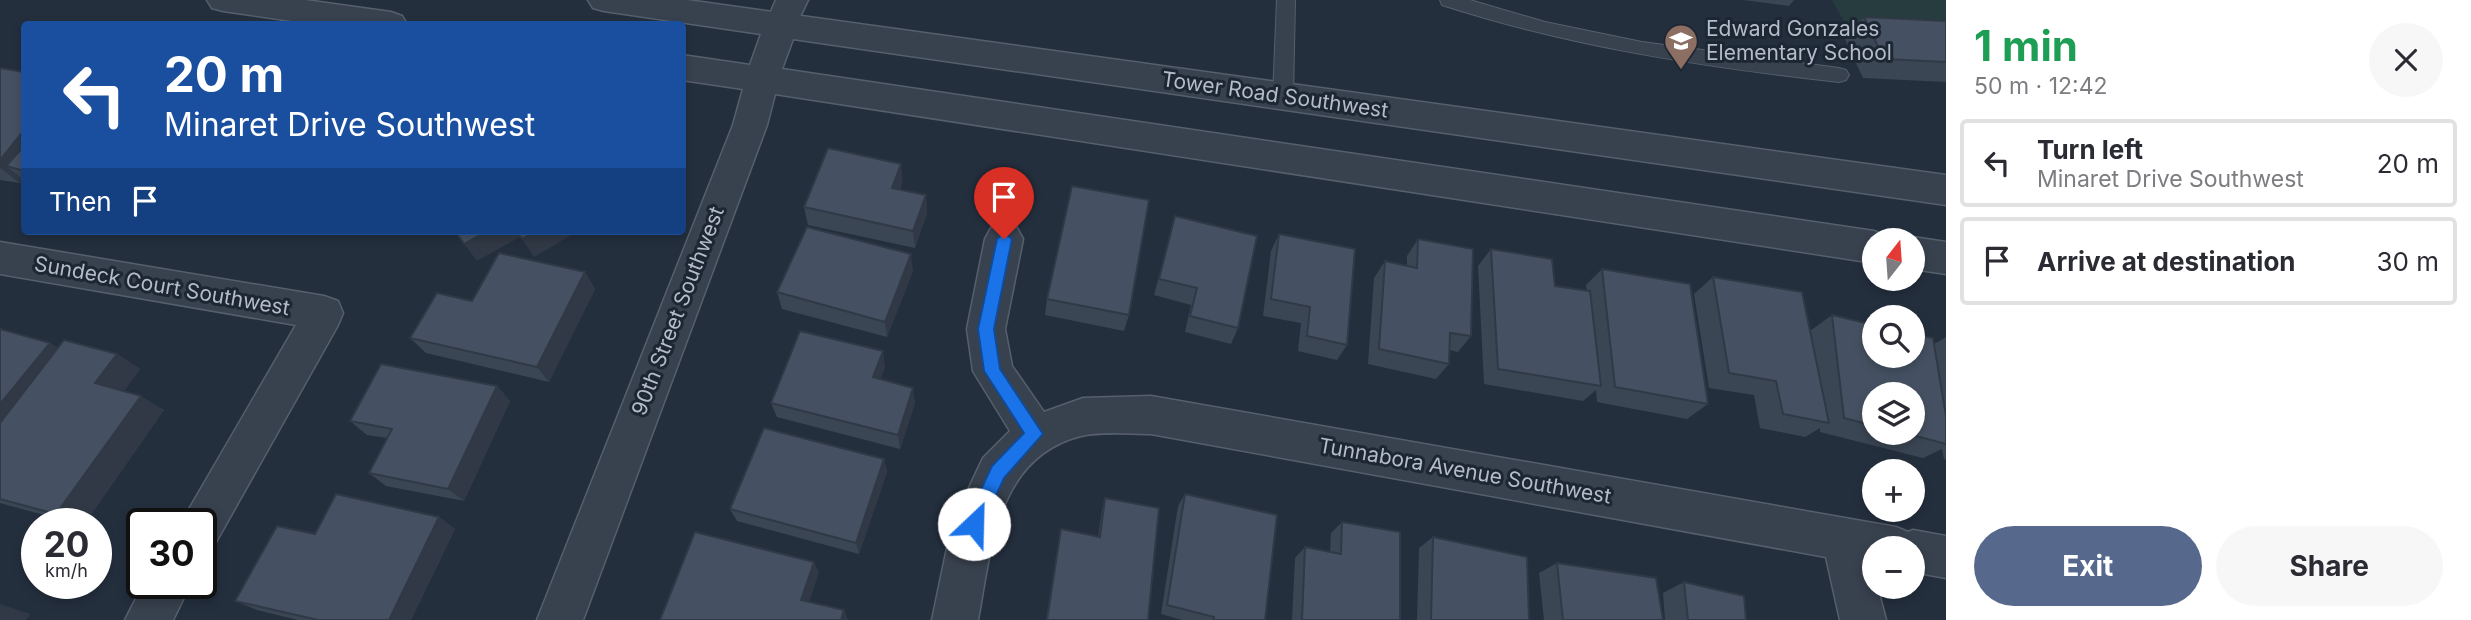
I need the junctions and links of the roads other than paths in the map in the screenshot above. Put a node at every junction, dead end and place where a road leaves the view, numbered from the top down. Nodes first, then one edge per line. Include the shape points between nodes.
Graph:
1 (223, 0) edge
2 (604, 0) edge
3 (1286, 0) edge
4 (1449, 0) edge
5 (787, 13) edge
6 (370, 21) edge
7 (686, 68) edge
8 (1839, 75) dead end
9 (762, 79) junction
10 (1283, 96) junction
11 (1946, 191) edge
12 (1004, 239) dead end
13 (1862, 245) edge
14 (1925, 255) edge
15 (0, 258) edge
16 (1946, 258) edge
17 (1035, 434) junction
18 (212, 508) edge
19 (1844, 539) junction
20 (1862, 542) edge
21 (1925, 553) edge
22 (1946, 556) edge
23 (160, 599) edge
24 (148, 620) edge
25 (560, 620) edge
26 (956, 620) edge
27 (1863, 620) edge

1 - 6 street
2 - 5 street, Tower Road Southwest
3 - 10 lane
4 - 8 lane via 1582,39
5 - 9 street, 90th Street Southwest
5 - 10 street, Tower Road Southwest
7 - 9 street
9 - 13 street
9 - 25 street, 90th Street Southwest via 750,125
10 - 11 street, Tower Road Southwest
12 - 17 street via 986,329 992,371
14 - 16 street
15 - 18 street, Sundeck Court Southwest via 324,313
17 - 19 street, Tunnabora Avenue Southwest via 1083,417 1151,415
17 - 26 street via 998,472 974,524
19 - 20 street, Tunnabora Avenue Southwest
19 - 27 street
21 - 22 street
23 - 24 street

